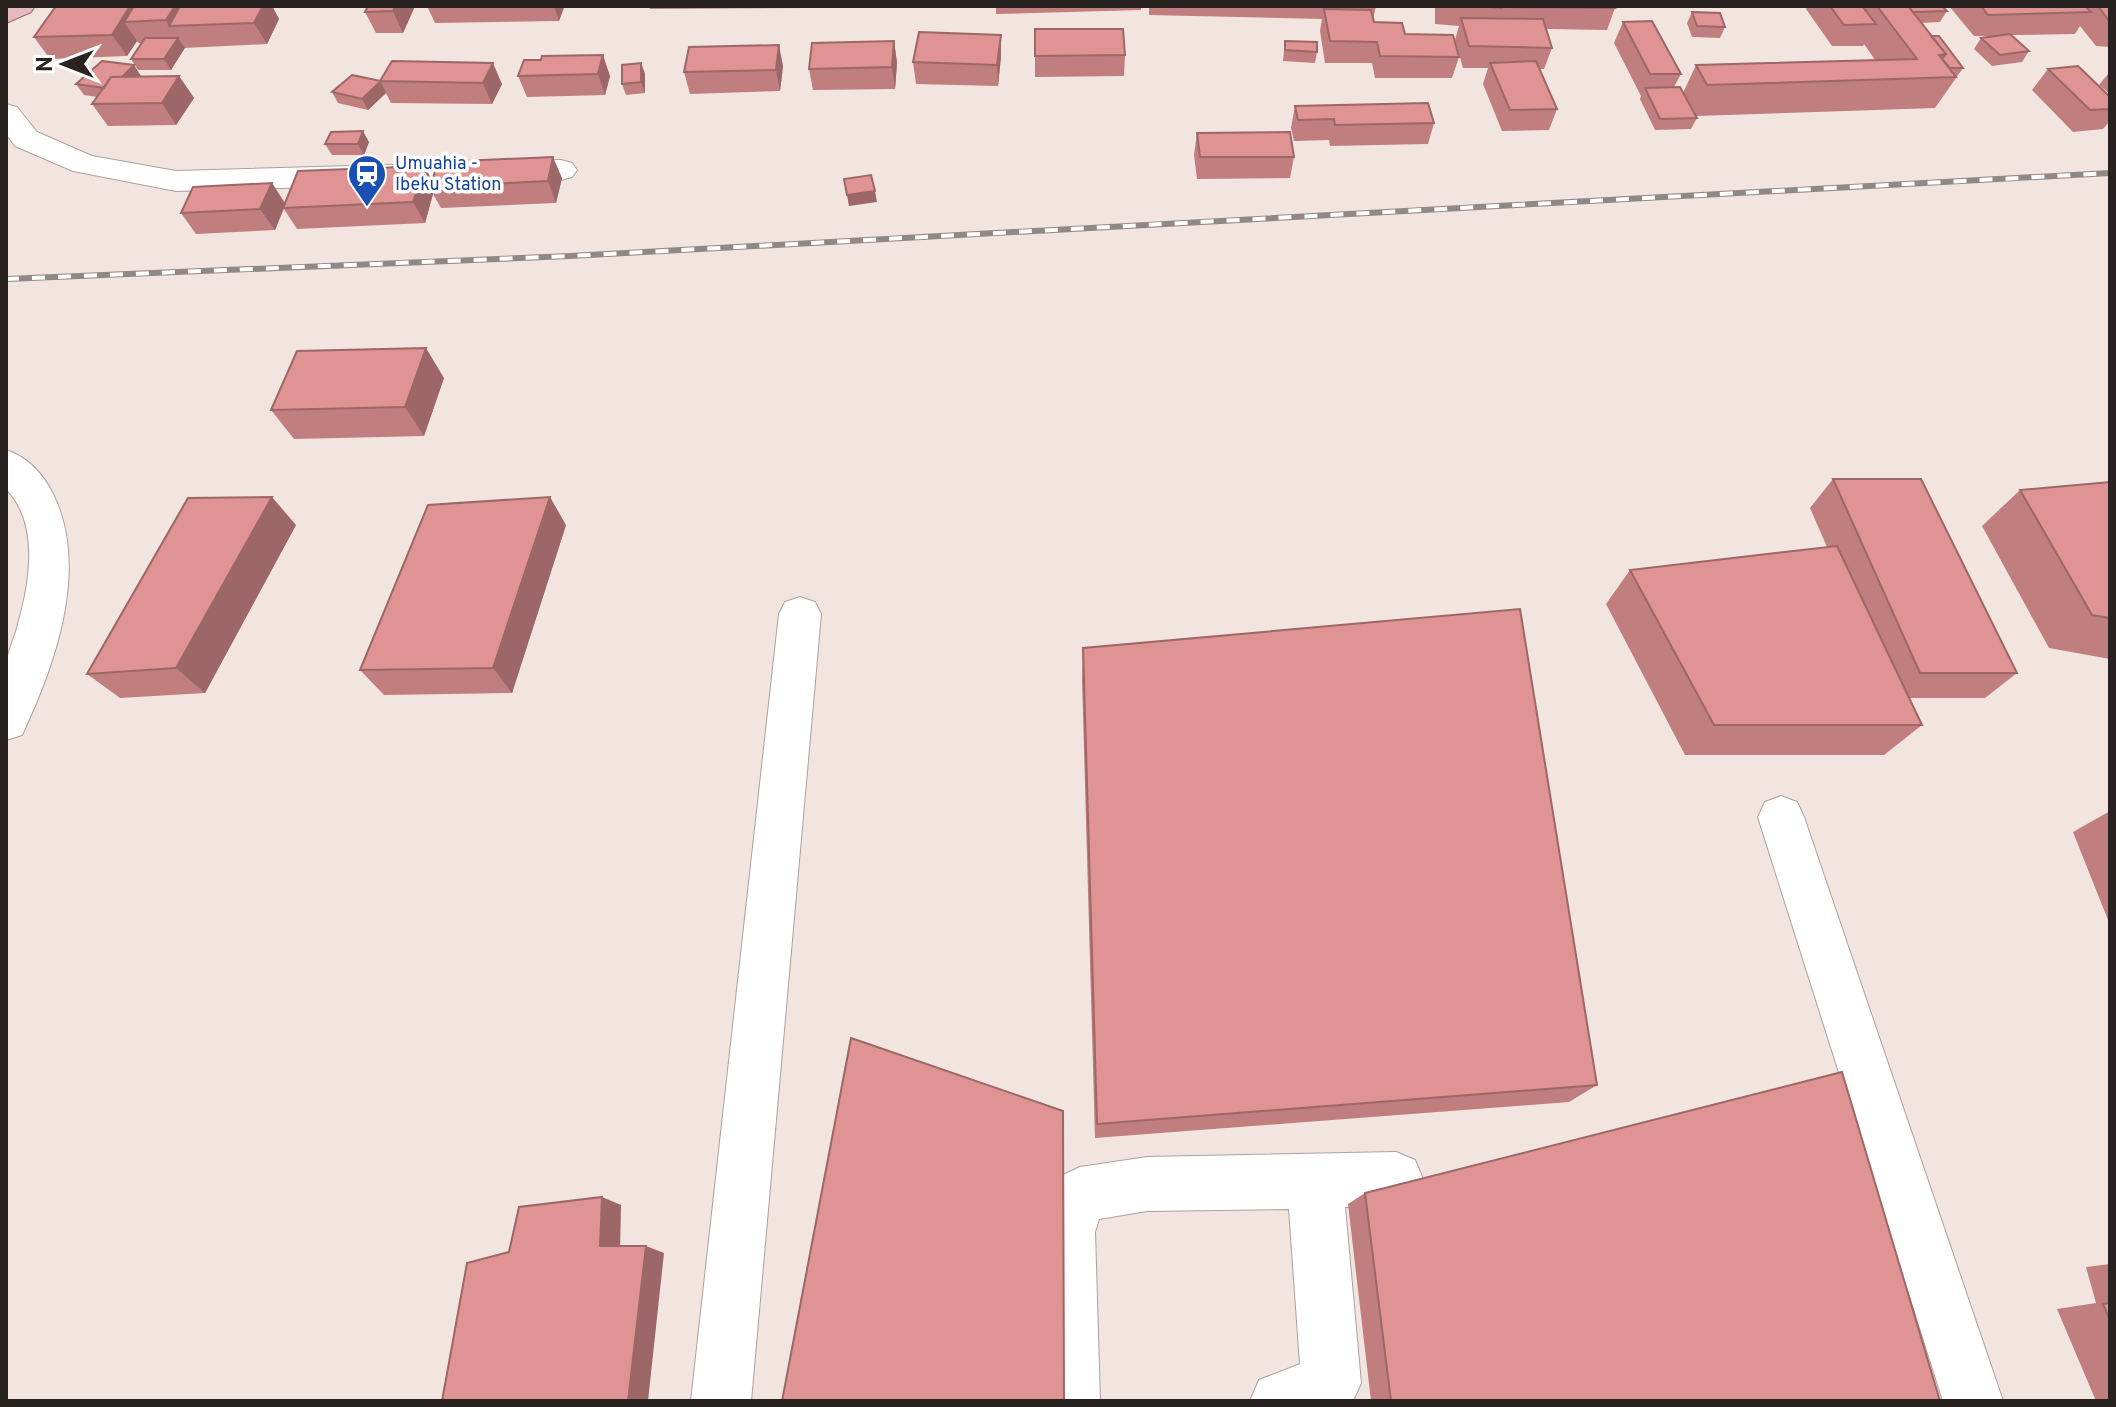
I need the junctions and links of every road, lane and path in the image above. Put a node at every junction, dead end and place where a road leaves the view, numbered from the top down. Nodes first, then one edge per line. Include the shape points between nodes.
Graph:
1 (6, 113) edge
2 (561, 170) dead end
3 (6, 465) edge
4 (800, 614) dead end
5 (6, 721) edge
6 (1781, 817) dead end
7 (1396, 1179) dead end
8 (1315, 1182) junction
9 (721, 1401) edge
10 (1070, 1401) edge
11 (1280, 1401) edge
12 (1973, 1401) edge

1 - 2 street via 26,139 84,164 176,181
3 - 5 street via 40,501 49,538 48,587 34,649
4 - 9 street
6 - 12 street
7 - 8 street
8 - 10 street via 1147,1184 1080,1195 1067,1232
8 - 11 street via 1331,1383

